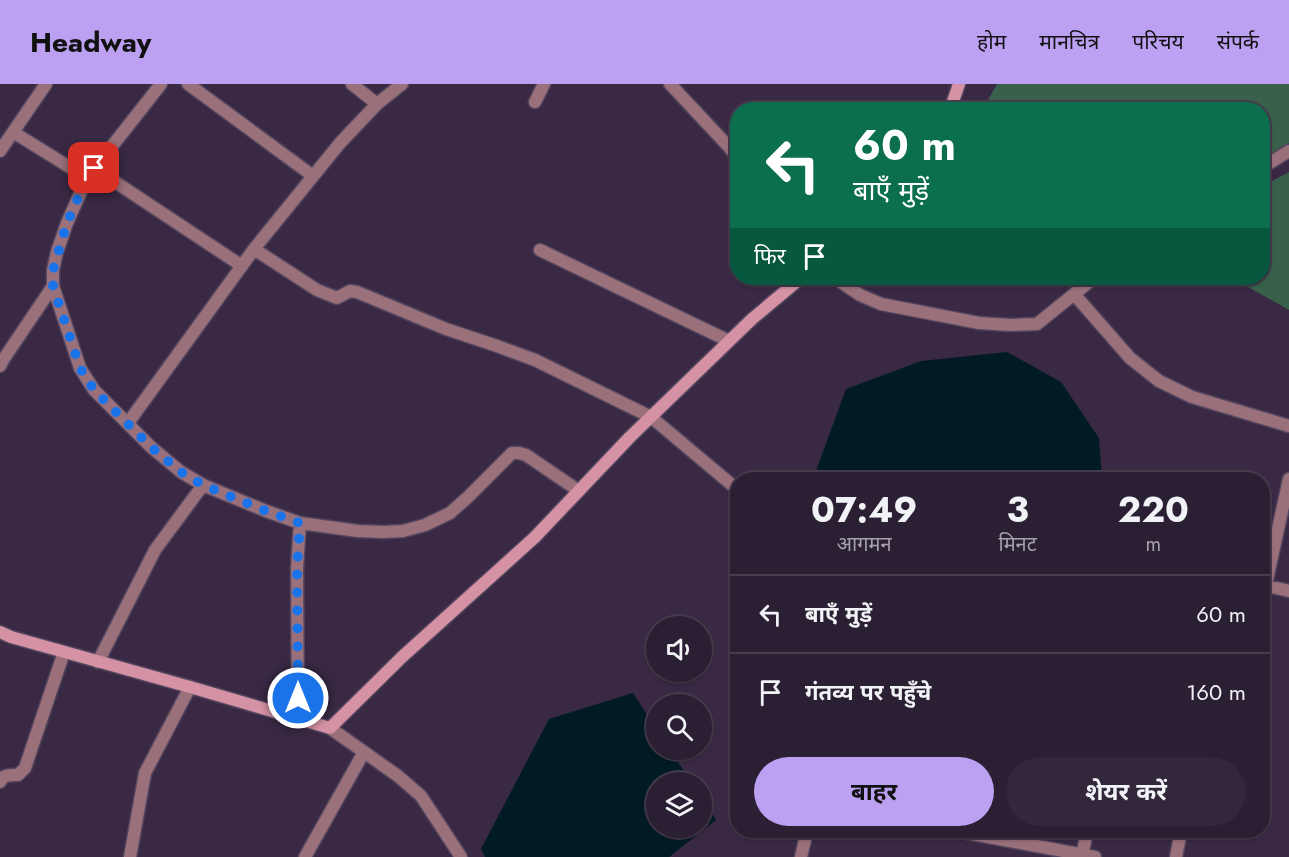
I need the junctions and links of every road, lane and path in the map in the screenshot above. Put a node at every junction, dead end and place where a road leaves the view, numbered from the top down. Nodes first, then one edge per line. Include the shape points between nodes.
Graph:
1 (46, 84) edge
2 (160, 84) edge
3 (188, 84) edge
4 (352, 84) edge
5 (402, 84) edge
6 (544, 84) edge
7 (670, 84) edge
8 (959, 84) edge
9 (535, 102) dead end
10 (953, 102) edge
11 (377, 104) junction
12 (13, 132) junction
13 (730, 148) edge
14 (0, 151) edge
15 (1289, 151) edge
16 (1270, 162) edge
17 (91, 173) junction
18 (313, 176) junction
19 (254, 249) junction
20 (540, 250) dead end
21 (242, 266) junction
22 (793, 285) edge
23 (846, 285) edge
24 (1085, 285) edge
25 (53, 286) junction
26 (1074, 294) junction
27 (729, 341) junction
28 (1, 361) edge
29 (651, 417) junction
30 (128, 423) junction
31 (1289, 426) edge
32 (1289, 480) edge
33 (730, 483) edge
34 (203, 485) junction
35 (579, 491) junction
36 (300, 523) junction
37 (1270, 563) edge
38 (1270, 589) edge
39 (1289, 591) edge
40 (0, 632) edge
41 (64, 652) junction
42 (98, 662) junction
43 (190, 687) junction
44 (298, 720) junction
45 (330, 728) junction
46 (364, 752) junction
47 (0, 782) edge
48 (805, 838) edge
49 (1005, 838) edge
50 (1087, 838) edge
51 (1180, 838) edge
52 (1087, 856) edge
53 (130, 857) edge
54 (305, 857) edge
55 (461, 857) edge
56 (801, 857) edge
57 (1176, 857) edge

1 - 12 street
2 - 17 street
3 - 18 street
4 - 11 street
5 - 11 street
6 - 9 street
7 - 13 street
8 - 10 street
11 - 18 street
12 - 14 street
12 - 17 street
15 - 16 street
17 - 21 street
17 - 25 street via 57,252
18 - 19 street
19 - 21 street
19 - 29 street via 327,295 337,298 351,291 368,296 536,360
20 - 27 street
21 - 30 street
22 - 27 street
23 - 26 street via 881,304 979,323 1010,325 1037,324
24 - 26 street
25 - 28 street
25 - 30 street via 80,368 94,390
26 - 31 street via 1130,358 1159,381 1192,397
27 - 29 street
29 - 33 street
29 - 35 street
30 - 34 street via 181,472
32 - 37 street
34 - 36 street
34 - 42 street via 155,550
35 - 36 street via 526,455 512,453 450,513 425,525 384,532
35 - 45 street
36 - 44 street
38 - 39 street
40 - 41 street
41 - 42 street
41 - 47 street via 25,768
42 - 43 street
43 - 44 street
43 - 53 street via 145,773
44 - 45 street
45 - 46 street
46 - 54 street
46 - 55 street via 421,796
48 - 56 street
49 - 52 street
50 - 52 street
51 - 57 street

